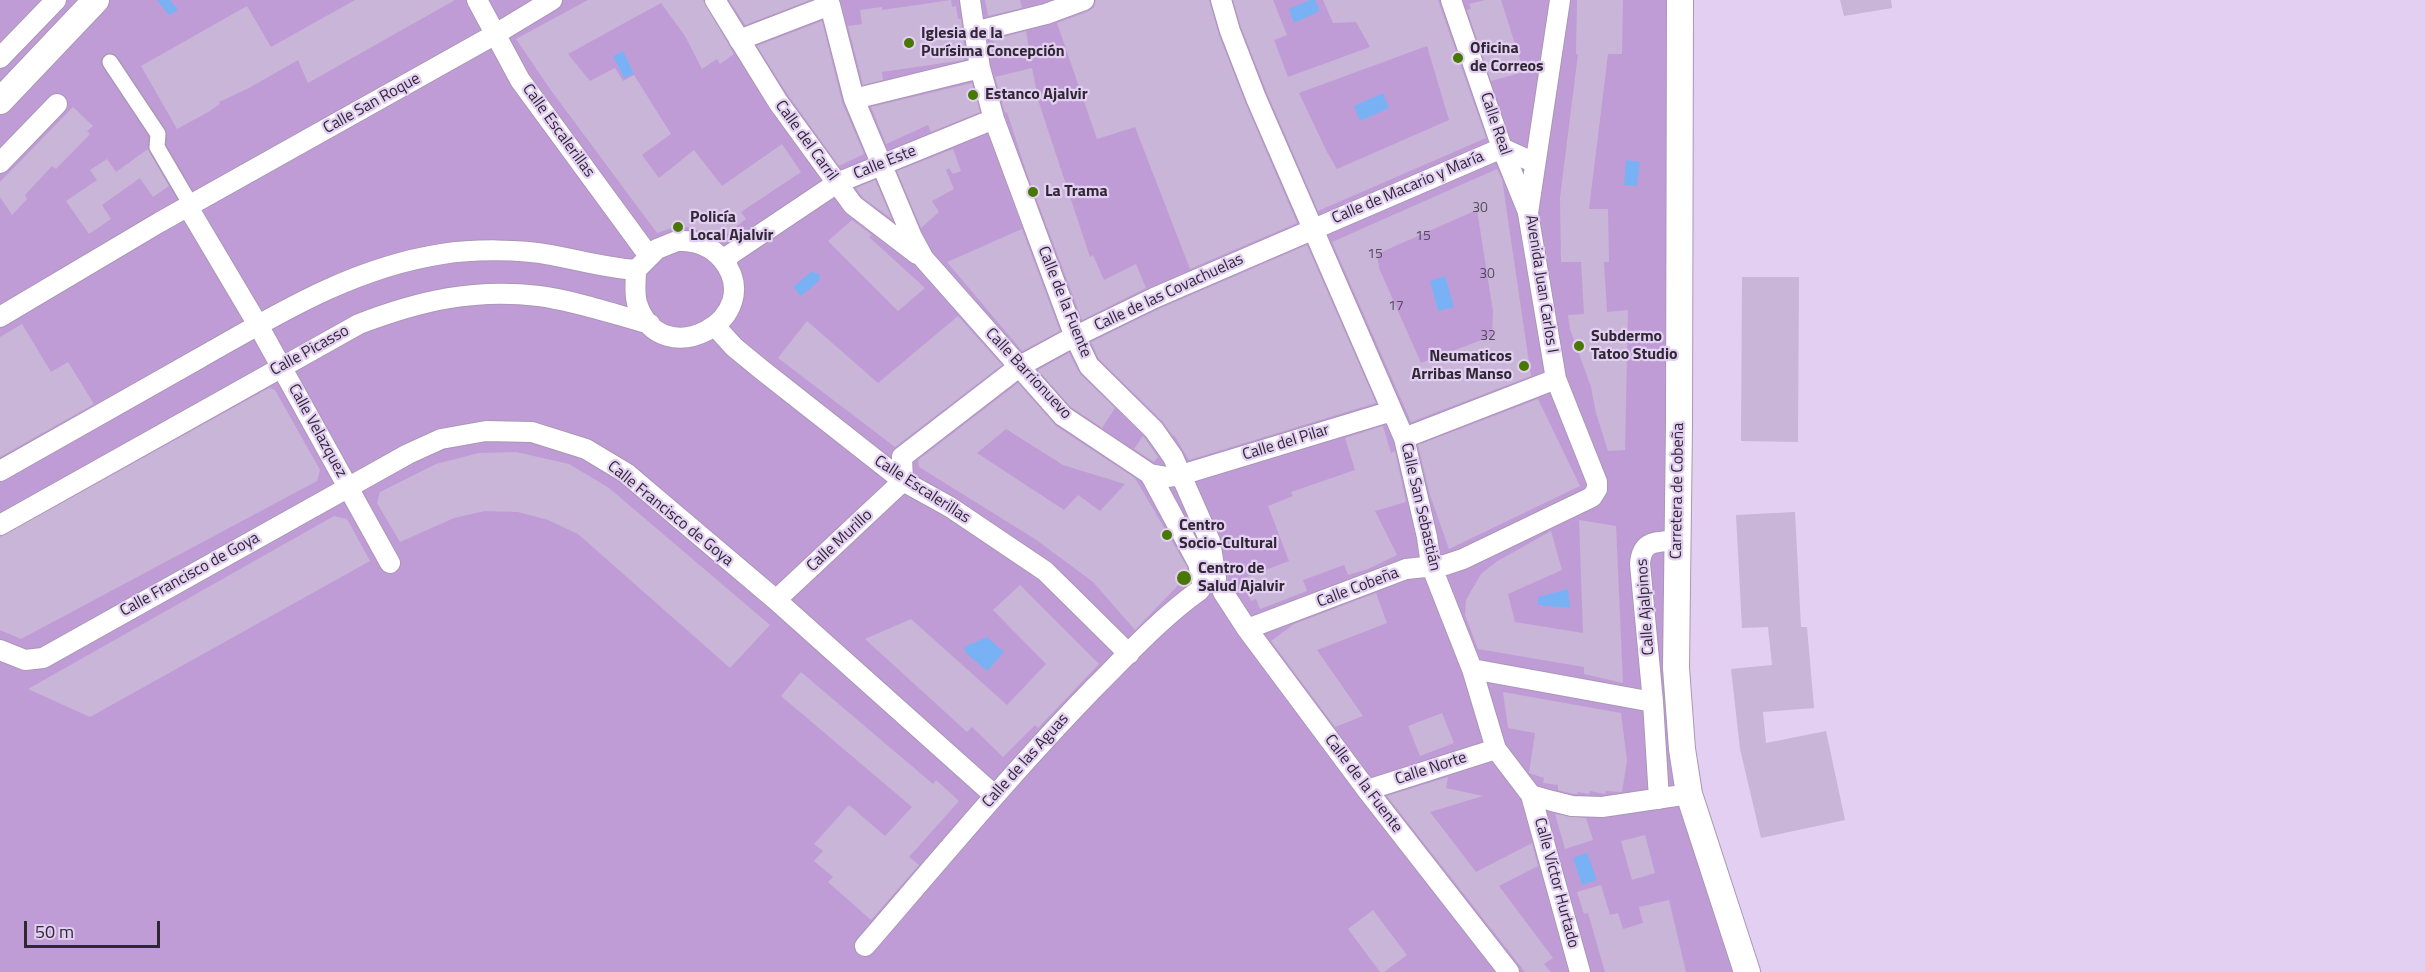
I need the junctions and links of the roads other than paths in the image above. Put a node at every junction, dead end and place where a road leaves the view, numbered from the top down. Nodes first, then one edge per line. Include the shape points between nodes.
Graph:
1 (56, 0) edge
2 (96, 0) edge
3 (477, 0) edge
4 (552, 0) edge
5 (715, 0) edge
6 (970, 0) edge
7 (1084, 0) edge
8 (1221, 0) edge
9 (1452, 0) edge
10 (1560, 0) edge
11 (1680, 0) edge
12 (834, 3) edge
13 (974, 32) junction
14 (494, 35) junction
15 (739, 40) junction
16 (0, 58) edge
17 (111, 62) dead end
18 (980, 68) junction
19 (854, 99) junction
20 (0, 101) edge
21 (57, 104) dead end
22 (994, 119) junction
23 (1502, 148) junction
24 (0, 163) edge
25 (1535, 163) junction
26 (882, 164) junction
27 (837, 183) junction
28 (190, 206) junction
29 (1528, 213) junction
30 (1314, 228) junction
31 (924, 259) junction
32 (725, 262) junction
33 (642, 263) junction
34 (0, 317) edge
35 (650, 324) junction
36 (258, 325) junction
37 (715, 326) junction
38 (1075, 337) junction
39 (1020, 366) junction
40 (281, 367) junction
41 (1556, 379) junction
42 (1392, 411) junction
43 (1404, 438) junction
44 (0, 471) edge
45 (1150, 474) junction
46 (1181, 476) junction
47 (903, 481) junction
48 (347, 486) junction
49 (1597, 489) joint
50 (0, 525) edge
51 (1677, 540) junction
52 (390, 562) dead end
53 (1431, 566) junction
54 (1210, 585) junction
55 (776, 600) junction
56 (1247, 629) junction
57 (0, 650) edge
58 (1129, 654) junction
59 (1472, 669) junction
60 (1653, 702) junction
61 (1496, 749) junction
62 (1367, 790) junction
63 (1689, 794) junction
64 (994, 795) junction
65 (1531, 795) junction
66 (1659, 799) junction
67 (865, 946) dead end
68 (1509, 972) edge
69 (1580, 972) edge
70 (1747, 972) edge

1 - 16 street
2 - 20 street
3 - 14 street, Calle Escalerillas
4 - 14 street, Calle San Roque
5 - 15 street, Calle del Carril
6 - 13 street, Calle de la Fuente
7 - 13 street
8 - 30 street, Calle San Sebastián via 1256,98
9 - 23 street, Calle Real
10 - 25 street, Avenida Juan Carlos I
11 - 51 street, Carretera de Cobeña
12 - 15 street
12 - 19 street
13 - 18 street, Calle de la Fuente
14 - 28 street, Calle San Roque
14 - 33 street, Calle Escalerillas
15 - 27 street, Calle del Carril via 777,102
17 - 28 street via 158,134 157,147
18 - 19 street
18 - 22 street, Calle de la Fuente
19 - 26 street
21 - 24 street
22 - 26 street, Calle Este
22 - 38 street, Calle de la Fuente
23 - 25 street
23 - 29 street, Calle Real
23 - 30 street, Calle de Macario y María
25 - 29 street, Avenida Juan Carlos I
26 - 27 street, Calle Este
26 - 31 street
27 - 31 street, Calle del Carril via 853,205
27 - 32 street, Calle Este via 731,254
28 - 34 street, Calle San Roque
28 - 36 street, Calle Velazquez
29 - 41 street, Avenida Juan Carlos I
30 - 38 street, Calle de las Covachuelas via 1154,297
30 - 42 street, Calle San Sebastián
31 - 39 street, Calle Barrionuevo
32 - 33 street via 709,247 688,241 667,244
32 - 37 street via 733,295 725,316
33 - 35 street via 638,303
33 - 36 street via 611,269 549,255 500,251 443,254 341,282
35 - 37 street via 666,334 684,338
35 - 40 street, Calle Picasso via 540,296 451,297 402,307 359,324
36 - 40 street, Calle Velazquez
36 - 44 street
37 - 47 street, Calle Escalerillas via 762,370
38 - 39 street, Calle de las Covachuelas
38 - 46 street, Calle de la Fuente via 1089,366 1154,430
39 - 45 street, Calle Barrionuevo via 1063,416
39 - 47 street, Calle de las Covachuelas via 902,457
40 - 48 street, Calle Velazquez
40 - 50 street, Calle Picasso
41 - 43 street
41 - 49 street, Avenida Juan Carlos I
42 - 43 street, Calle San Sebastián
42 - 46 street, Calle del Pilar
43 - 53 street, Calle San Sebastián
45 - 46 street, Calle Barrionuevo
45 - 54 street, Calle de la Fuente
46 - 54 street, Calle de la Fuente via 1209,541
47 - 55 street, Calle Murillo
47 - 58 street, Calle Escalerillas via 950,507 1045,571
48 - 52 street, Calle Velazquez
48 - 55 street, Calle Francisco de Goya via 441,439 486,431 532,432 586,449 626,474
48 - 57 street, Calle Francisco de Goya via 44,658 25,660
49 - 53 street, Calle Cobeña via 1592,497 1463,559
51 - 60 street, Calle Ajalpinos via 1649,544 1641,552
51 - 63 street, Carretera de Cobeña via 1676,668
53 - 56 street, Calle Cobeña via 1406,569
53 - 59 street, Calle San Sebastián
54 - 56 street, Calle de la Fuente
54 - 58 street, Calle de las Aguas via 1184,601
55 - 64 street, Calle Francisco de Goya
56 - 62 street, Calle de la Fuente
58 - 64 street, Calle de las Aguas
59 - 60 street
59 - 61 street, Calle San Sebastián
60 - 66 street, Calle Ajalpinos
61 - 62 street, Calle Norte
61 - 65 street, Calle San Sebastián
62 - 68 street, Calle de la Fuente
63 - 66 street
63 - 70 street, Carretera de Cobeña
64 - 67 street, Calle de las Aguas
65 - 66 street via 1572,806 1602,807
65 - 69 street, Calle Víctor Hurtado

